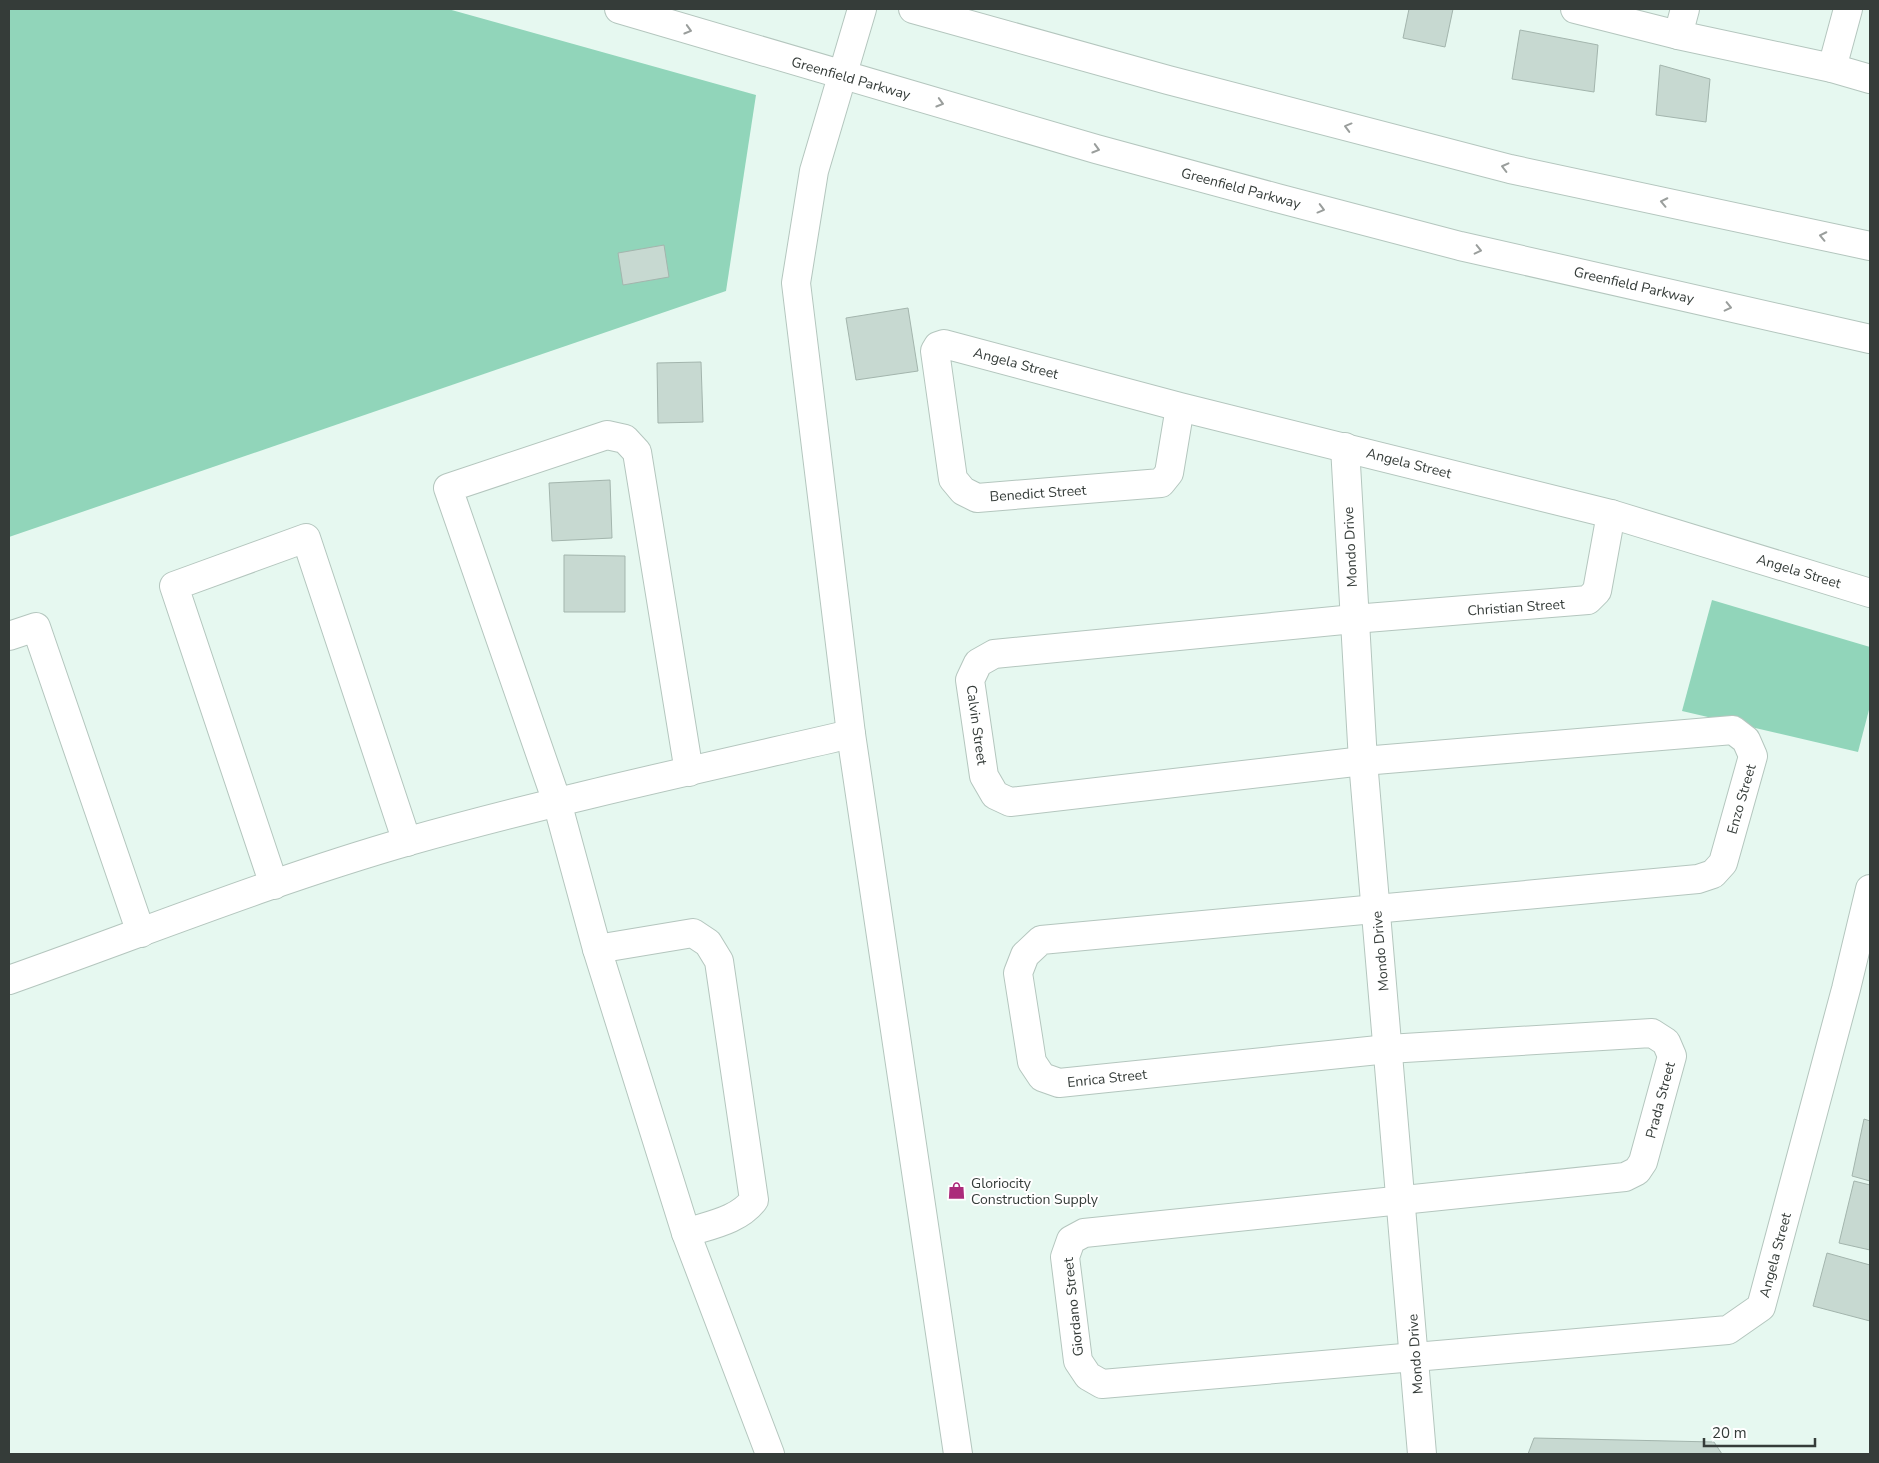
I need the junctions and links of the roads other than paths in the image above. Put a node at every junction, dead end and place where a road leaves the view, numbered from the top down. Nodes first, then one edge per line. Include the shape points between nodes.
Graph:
1 (618, 9) edge
2 (862, 9) edge
3 (913, 9) edge
4 (1575, 9) edge
5 (1685, 9) edge
6 (1848, 9) edge
7 (1678, 35) junction
8 (1832, 68) junction
9 (843, 76) junction
10 (1870, 79) edge
11 (1870, 246) edge
12 (1870, 339) edge
13 (944, 344) joint
14 (1180, 407) junction
15 (1345, 446) junction
16 (1611, 514) junction
17 (1870, 593) edge
18 (1354, 619) junction
19 (9, 636) edge
20 (851, 734) junction
21 (1363, 761) junction
22 (689, 772) junction
23 (557, 802) junction
24 (408, 842) junction
25 (274, 884) junction
26 (1870, 889) edge
27 (1377, 910) junction
28 (141, 933) junction
29 (597, 949) junction
30 (9, 980) edge
31 (1388, 1049) junction
32 (1402, 1200) junction
33 (686, 1233) junction
34 (1416, 1356) junction
35 (770, 1454) edge
36 (958, 1454) edge
37 (1422, 1454) edge

1 -> 9 street, Greenfield Parkway
2 - 9 street
11 -> 3 street via 1510,169 1168,80
4 - 7 street
5 - 7 street
6 - 8 street
7 - 8 street
8 - 10 street
9 -> 12 street, Greenfield Parkway via 1096,149 1460,246
9 - 20 street via 814,172 796,283
13 - 14 street, Angela Street
13 - 14 street, Benedict Street via 935,351 954,479 963,490 977,498 1161,483 1169,473
14 - 15 street, Angela Street
15 - 16 street, Angela Street
15 - 18 street, Mondo Drive
16 - 17 street, Angela Street
16 - 18 street, Christian Street via 1597,591 1588,600
18 - 21 street, Mondo Drive
18 - 21 street, Calvin Street via 994,654 978,663 970,680 984,776 995,795 1010,802
19 - 28 street via 36,627
20 - 22 street
20 - 36 street
21 - 27 street, Mondo Drive
21 - 27 street, Enzo Street via 1733,730 1746,740 1754,756 1723,863 1713,874 1698,879
22 - 23 street
22 - 23 street via 637,452 625,439 607,435 448,488
23 - 24 street
23 - 29 street
24 - 25 street
24 - 25 street via 306,538 174,586
25 - 28 street
26 - 34 street, Angela Street via 1761,1307 1728,1330
27 - 31 street, Mondo Drive
27 - 31 street, Enrica Street via 1041,940 1025,955 1018,973 1032,1062 1042,1077 1058,1083
28 - 30 street
29 - 33 street
29 - 33 street via 693,933 708,943 719,960 754,1200 746,1211
31 - 32 street, Mondo Drive
31 - 32 street, Prada Street via 1652,1033 1666,1042 1672,1056 1643,1162 1626,1177
32 - 34 street, Mondo Drive
32 - 34 street, Giordano Street via 1084,1233 1071,1240 1065,1257 1078,1362 1088,1376 1102,1384
33 - 35 street
34 - 37 street, Mondo Drive

